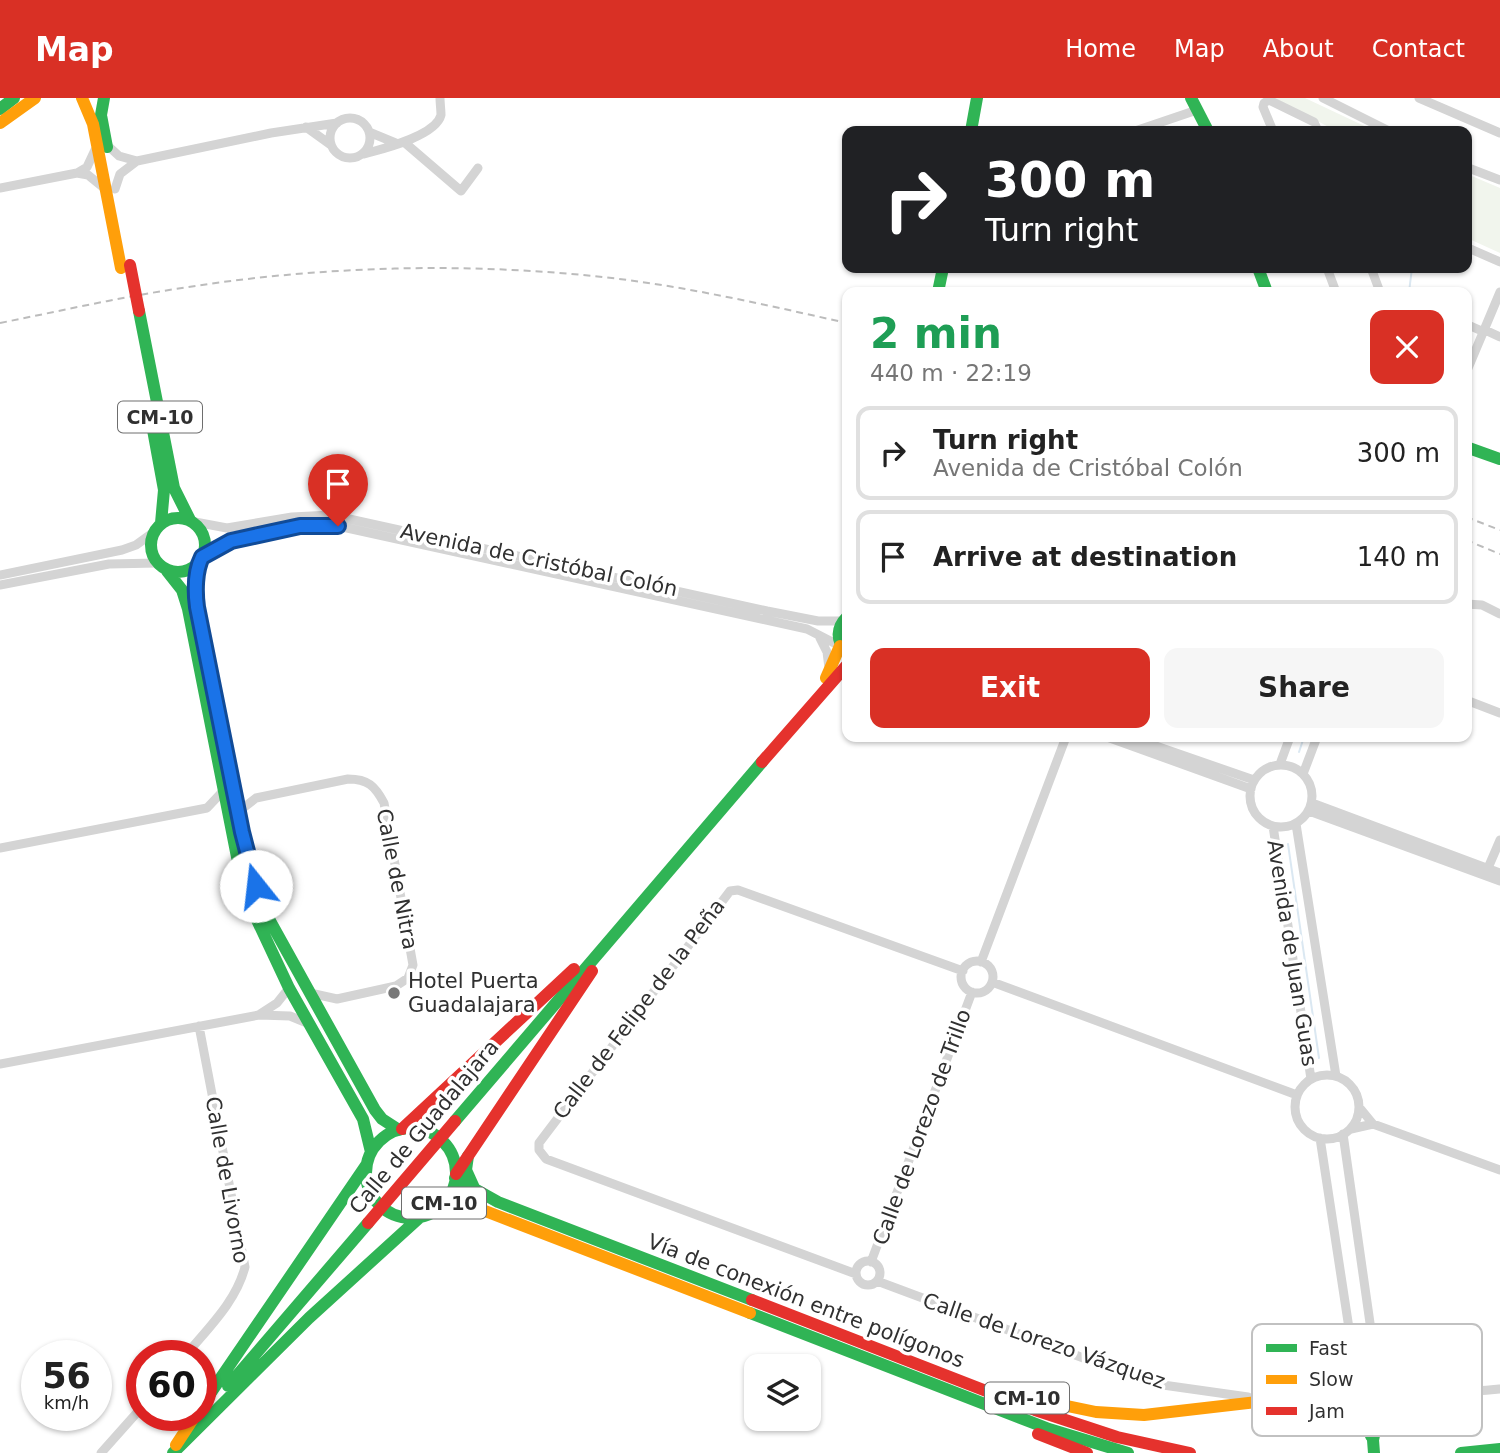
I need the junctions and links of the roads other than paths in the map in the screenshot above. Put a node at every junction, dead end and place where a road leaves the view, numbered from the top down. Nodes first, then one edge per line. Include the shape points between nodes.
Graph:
1 (15, 98) edge
2 (35, 98) edge
3 (82, 98) edge
4 (104, 98) edge
5 (440, 98) edge
6 (977, 98) edge
7 (1191, 98) edge
8 (1323, 98) edge
9 (1419, 98) edge
10 (0, 109) edge
11 (1197, 110) junction
12 (0, 123) edge
13 (337, 123) junction
14 (972, 126) edge
15 (1150, 126) edge
16 (1205, 126) edge
17 (1271, 126) edge
18 (1316, 126) edge
19 (1379, 126) edge
20 (306, 127) junction
21 (369, 132) junction
22 (1500, 133) edge
23 (401, 143) junction
24 (102, 145) junction
25 (331, 145) junction
26 (364, 154) junction
27 (137, 161) junction
28 (478, 167) dead end
29 (1472, 169) edge
30 (77, 173) junction
31 (1500, 180) edge
32 (0, 188) edge
33 (110, 189) junction
34 (1472, 249) edge
35 (1500, 261) edge
36 (1500, 292) edge
37 (134, 311) junction
38 (1472, 326) edge
39 (1484, 331) junction
40 (1500, 337) edge
41 (1472, 359) edge
42 (1472, 449) edge
43 (1500, 459) edge
44 (193, 521) junction
45 (157, 528) junction
46 (200, 560) junction
47 (162, 567) junction
48 (0, 575) edge
49 (0, 585) edge
50 (1472, 604) edge
51 (1500, 614) edge
52 (842, 619) edge
53 (842, 623) edge
54 (820, 636) junction
55 (842, 649) edge
56 (842, 671) edge
57 (828, 675) junction
58 (1472, 702) edge
59 (1500, 713) edge
60 (788, 730) junction
61 (1064, 742) edge
62 (1122, 742) edge
63 (1143, 742) edge
64 (1288, 742) edge
65 (1315, 742) edge
66 (1280, 764) junction
67 (1303, 774) junction
68 (1252, 785) junction
69 (229, 790) junction
70 (256, 798) junction
71 (1310, 807) junction
72 (206, 808) junction
73 (233, 815) junction
74 (1296, 824) junction
75 (1273, 826) junction
76 (1500, 840) edge
77 (688, 846) junction
78 (0, 848) edge
79 (1488, 868) junction
80 (1500, 873) edge
81 (1500, 881) edge
82 (643, 899) junction
83 (981, 962) junction
84 (963, 971) junction
85 (992, 982) junction
86 (289, 988) junction
87 (309, 992) junction
88 (972, 992) junction
89 (337, 999) junction
90 (259, 1015) junction
91 (324, 1019) junction
92 (308, 1023) junction
93 (199, 1026) junction
94 (0, 1064) edge
95 (1336, 1076) junction
96 (1311, 1079) junction
97 (1297, 1095) junction
98 (1359, 1107) junction
99 (1373, 1124) junction
100 (400, 1130) junction
101 (1346, 1132) junction
102 (1320, 1138) junction
103 (468, 1156) junction
104 (369, 1158) junction
105 (1500, 1170) edge
106 (455, 1176) junction
107 (476, 1192) junction
108 (443, 1205) junction
109 (419, 1218) junction
110 (871, 1262) junction
111 (856, 1275) junction
112 (877, 1281) junction
113 (790, 1315) junction
114 (1348, 1324) edge
115 (1370, 1324) edge
116 (782, 1326) junction
117 (198, 1340) edge
118 (217, 1382) edge
119 (1500, 1388) edge
120 (1482, 1389) edge
121 (1252, 1397) edge
122 (1252, 1402) edge
123 (126, 1425) edge
124 (185, 1431) edge
125 (1500, 1449) edge
126 (102, 1453) edge
127 (171, 1453) edge
128 (1087, 1453) edge
129 (1128, 1453) edge
130 (1190, 1453) edge
131 (1461, 1453) edge

1 - 10 main road
2 - 12 main road
3 - 24 main road, CM-10
4 - 24 main road, CM-10
5 - 23 street via 441,116 435,125
6 - 14 main road
7 - 11 main road
8 - 19 street
9 - 22 street
11 - 15 street
11 - 16 main road
13 - 20 street
13 - 21 street via 351,118
13 - 25 street
17 - 18 street via 1264,103 1271,100
20 - 25 street
20 - 27 street
21 - 23 street
21 - 26 street
23 - 26 street
23 - 28 street via 461,191
24 - 27 street
24 - 30 street
24 - 33 main road, CM-10
25 - 26 street via 341,157
27 - 33 street
29 - 31 street
30 - 32 street
30 - 33 street
33 - 37 main road, CM-10
34 - 35 street
36 - 39 street
37 - 44 main road, CM-10 via 174,488
37 - 45 main road, CM-10 via 164,490
38 - 39 street
39 - 40 street
39 - 41 street
42 - 43 main road
44 - 45 main road via 174,518
44 - 46 main road, CM-10 via 204,539
44 - 52 street, Avenida de Cristóbal Colón via 227,528 331,515 767,611 818,621
45 - 47 main road, CM-10 via 151,546
45 - 48 street via 122,550
46 - 47 main road via 182,572
46 - 54 street, Avenida de Cristóbal Colón via 231,541 300,526 338,526 807,629
46 - 69 main road, CM-10 via 196,599
47 - 49 street via 109,564
47 - 69 main road, CM-10 via 182,590 188,609
50 - 51 street
53 - 55 main road, Calle de Guadalajara via 837,634
54 - 55 street, Avenida de Cristóbal Colón
54 - 57 street via 828,657
55 - 57 main road, Calle de Guadalajara
56 - 60 main road, Calle de Guadalajara
57 - 60 main road, Calle de Guadalajara
58 - 59 street
60 - 77 main road, Calle de Guadalajara
61 - 83 street
62 - 68 street
63 - 68 street
64 - 66 street
65 - 67 street
66 - 67 street
66 - 68 street via 1262,770
67 - 71 street via 1312,787
68 - 75 street via 1255,814
69 - 70 street
69 - 72 street
69 - 73 main road, CM-10
70 - 73 street, Calle de Nitra
70 - 89 street, Calle de Nitra via 361,779 376,787 384,803 413,965 408,978 396,986
71 - 74 street
71 - 79 street
71 - 81 street
72 - 73 street
72 - 78 street
73 - 86 main road, CM-10 via 240,872 253,913
73 - 87 main road, CM-10 via 266,913
74 - 75 street
74 - 95 street, Avenida de Juan Guas
75 - 96 street, Avenida de Juan Guas
76 - 79 street
77 - 82 main road, Calle de Guadalajara
77 - 100 main road via 574,970
79 - 80 street
82 - 103 main road
82 - 127 main road, Calle de Guadalajara, bridge
83 - 84 street via 969,963
83 - 85 street via 991,970
84 - 88 street via 964,985
84 - 111 street, Calle de Felipe de la Peña via 730,891 542,1134 539,1150 546,1159
85 - 88 street via 982,992
85 - 97 street
86 - 90 street
86 - 92 main road, CM-10
87 - 89 street, Calle de Nitra
87 - 91 main road, CM-10
88 - 110 street, Calle de Lorezo de Trillo
89 - 91 street
90 - 92 street via 290,1016
90 - 93 street
91 - 100 main road, CM-10 via 378,1115
92 - 104 main road, CM-10 via 363,1119
93 - 94 street
93 - 117 street, Calle de Livorno via 245,1267 232,1300
95 - 96 street
95 - 98 street via 1348,1082
96 - 97 street
97 - 102 street via 1297,1118 1310,1134
98 - 99 street
98 - 101 street via 1356,1121
99 - 101 street
99 - 105 street
100 - 104 main road via 385,1136
100 - 106 main road, CM-10 via 415,1129 439,1139 453,1160
101 - 102 street
101 - 115 street
102 - 114 street
103 - 106 main road
103 - 107 main road, CM-10 via 466,1170
104 - 109 main road, CM-10 via 366,1178 377,1204 402,1218
104 - 118 main road
106 - 107 main road, Vía de conexión entre polígonos / CM-10
106 - 108 main road, CM-10
107 - 113 main road, Vía de conexión entre polígonos / CM-10
108 - 109 main road, CM-10
108 - 116 main road, Vía de conexión entre polígonos / CM-10 via 480,1209
109 - 127 main road
110 - 111 street via 859,1265
110 - 112 street via 880,1272
111 - 112 street via 864,1284
112 - 121 street, Calle de Lorezo Vázquez via 1158,1384
113 - 122 main road, CM-10 via 1005,1391 1070,1407 1144,1415
113 - 130 main road, Vía de conexión entre polígonos / CM-10 via 1035,1410 1117,1437
116 - 128 main road, CM-10 via 828,1351
116 - 129 main road, Vía de conexión entre polígonos / CM-10 via 1031,1423
119 - 120 street
123 - 126 street
124 - 127 main road
125 - 131 main road

